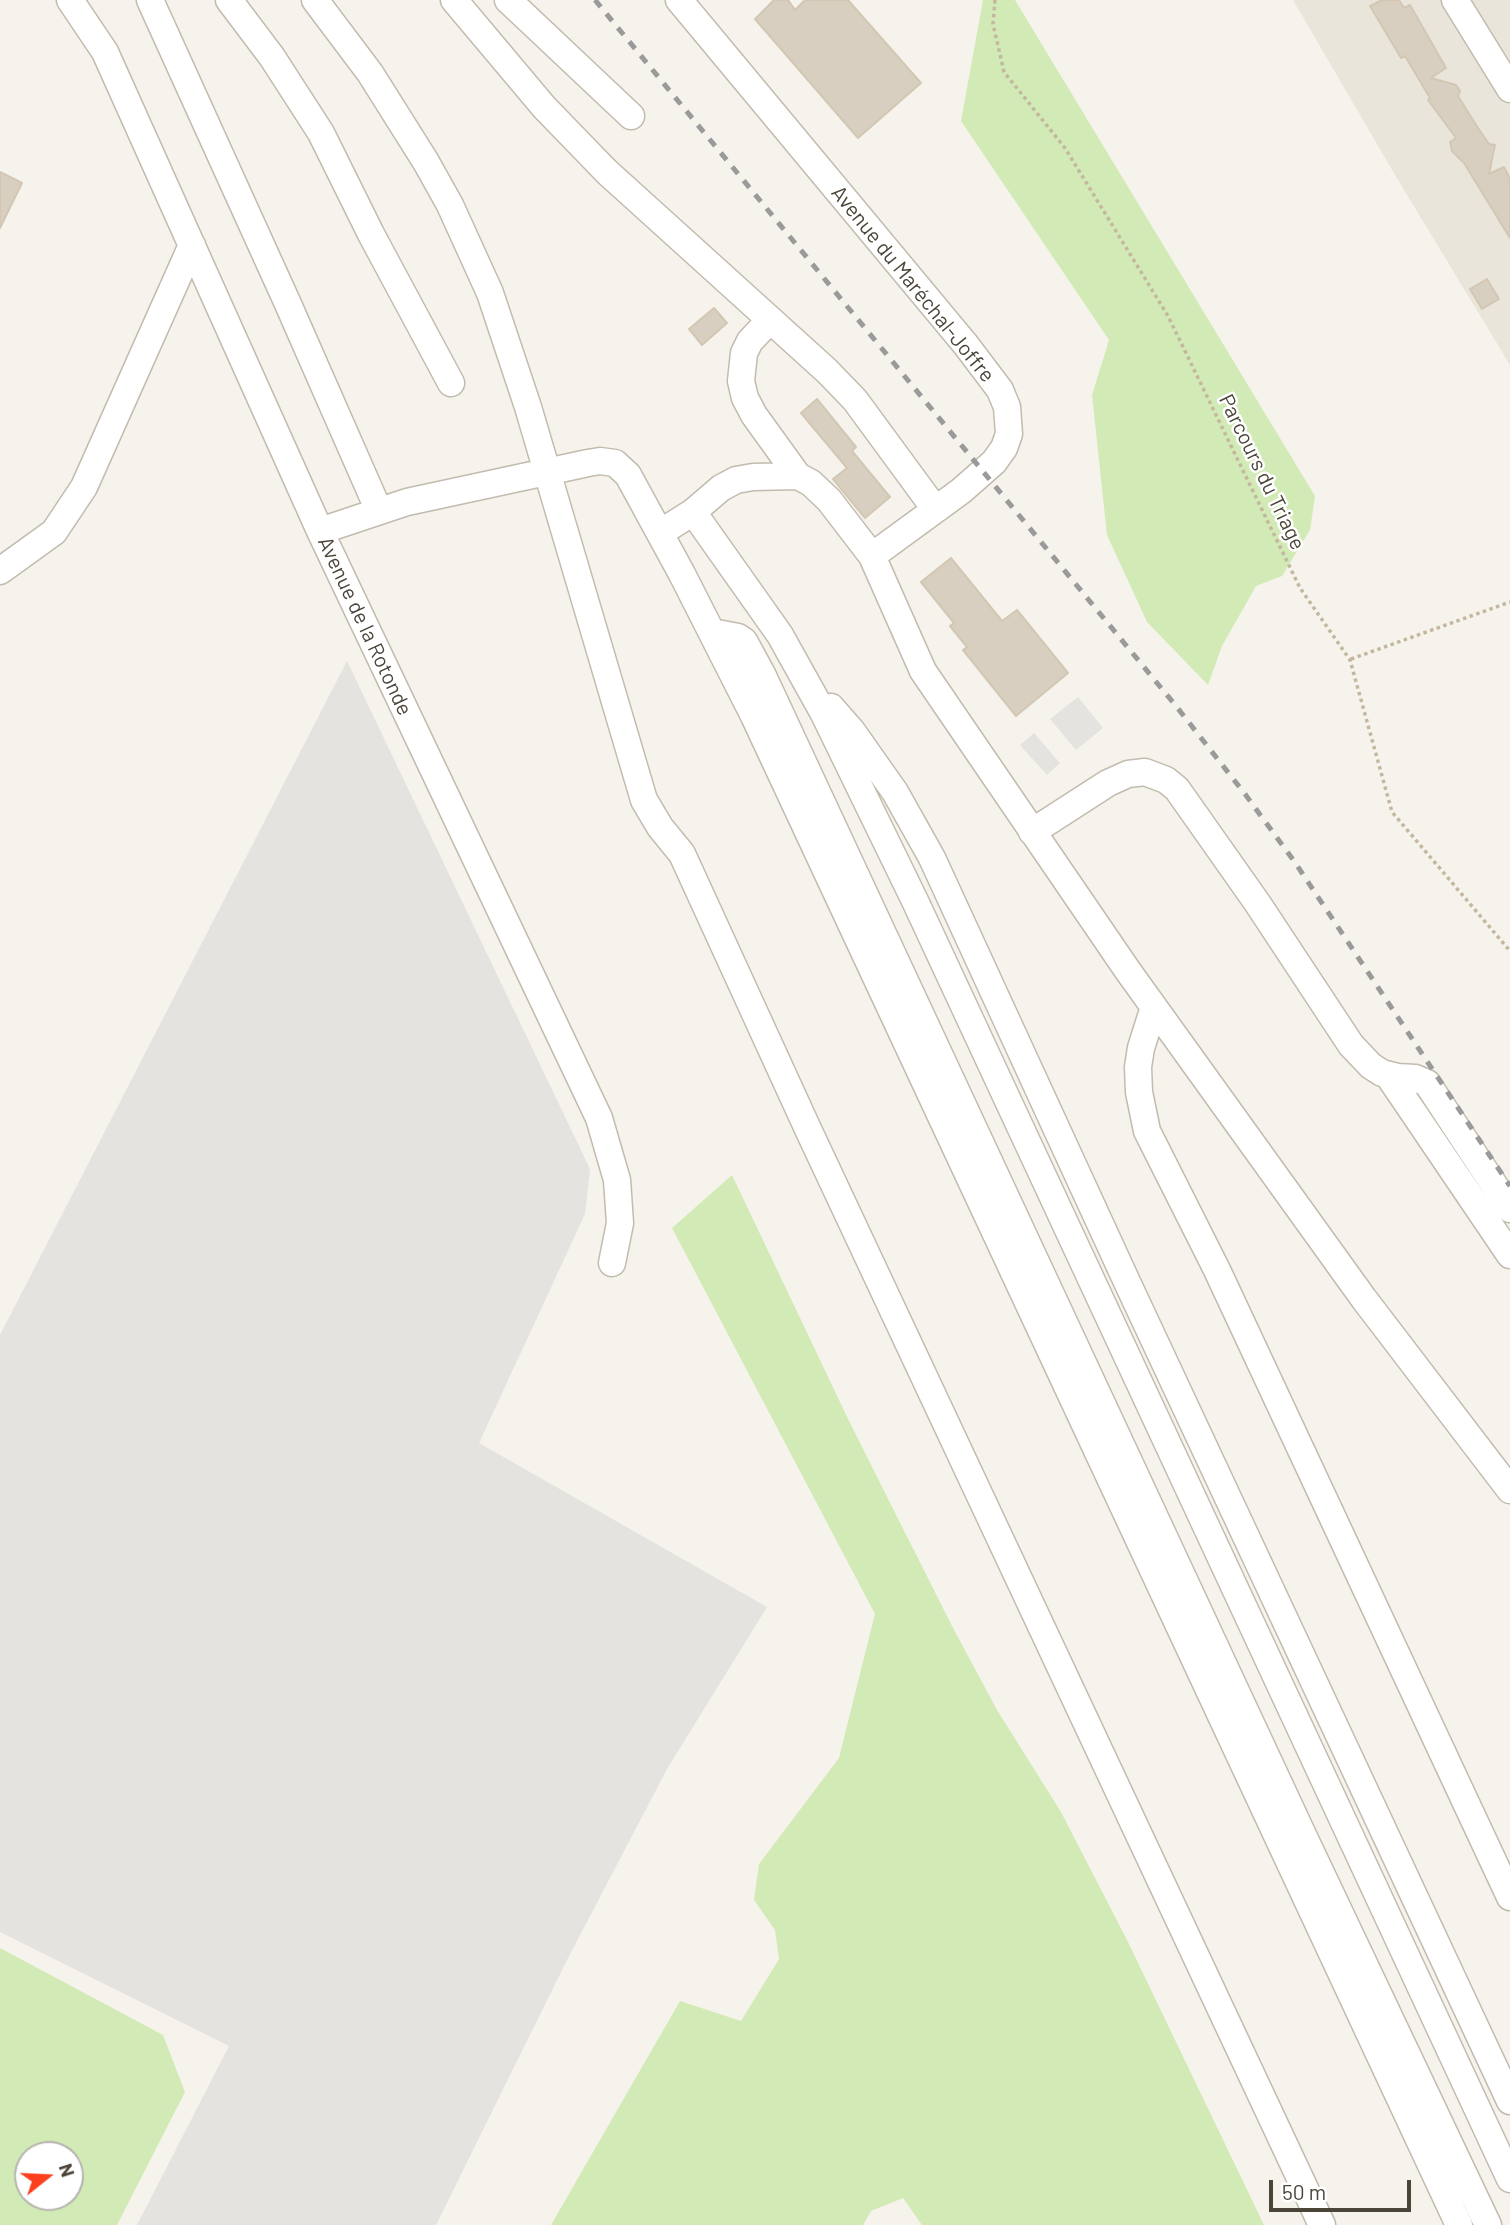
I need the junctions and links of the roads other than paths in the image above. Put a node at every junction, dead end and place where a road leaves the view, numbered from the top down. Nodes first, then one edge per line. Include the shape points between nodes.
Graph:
1 (70, 0) edge
2 (150, 0) edge
3 (229, 0) edge
4 (315, 0) edge
5 (454, 0) edge
6 (470, 0) edge
7 (508, 0) edge
8 (679, 0) edge
9 (1455, 0) edge
10 (488, 39) junction
11 (1510, 89) edge
12 (631, 116) dead end
13 (192, 245) junction
14 (770, 320) junction
15 (451, 383) dead end
16 (546, 472) junction
17 (798, 476) junction
18 (935, 509) junction
19 (379, 511) junction
20 (693, 512) junction
21 (320, 531) junction
22 (660, 533) junction
23 (872, 556) junction
24 (0, 571) edge
25 (712, 632) junction
26 (800, 671) junction
27 (1032, 832) junction
28 (1154, 1007) junction
29 (1388, 1075) junction
30 (1052, 1120) junction
31 (1025, 1136) junction
32 (1510, 1209) edge
33 (1510, 1255) edge
34 (611, 1262) dead end
35 (1510, 1490) edge
36 (1510, 1897) edge
37 (1510, 2101) edge
38 (1510, 2179) edge
39 (1322, 2225) edge
40 (1460, 2225) edge
41 (1488, 2225) edge

1 - 13 street, Avenue de la Rotonde via 105,51
2 - 19 street
3 - 15 street via 321,133
4 - 16 street via 384,95 450,205 490,293
5 - 10 street
6 - 10 street
7 - 12 street
8 - 18 street, Avenue du Maréchal-Joffre via 1000,390 1009,422 1004,448 983,472
9 - 11 street
10 - 14 street via 544,107 607,172
13 - 21 street, Avenue de la Rotonde
13 - 24 street via 84,487 54,532
14 - 17 street via 744,353 741,381 754,415
14 - 18 street via 855,400
16 - 19 street
16 - 22 street via 600,461 615,463 632,481
16 - 39 street via 644,800 682,854
17 - 20 street via 736,480
17 - 23 street via 829,500
18 - 23 street, Avenue du Maréchal-Joffre
19 - 21 street
20 - 22 street
20 - 26 street via 780,635
21 - 34 street, Avenue de la Rotonde via 599,1118 617,1180 620,1223
22 - 25 street
23 - 27 street via 923,671
25 - 40 street
25 - 41 street via 744,642 763,676
26 - 30 street via 852,731 926,847
26 - 31 street
27 - 28 street
27 - 29 street via 1128,774 1145,772 1166,780 1258,904 1351,1045 1371,1066
28 - 35 street via 1364,1299
28 - 36 street via 1138,1067 1147,1131 1217,1270
29 - 32 street via 1427,1083
29 - 33 street
30 - 31 street
30 - 37 street
31 - 38 street

